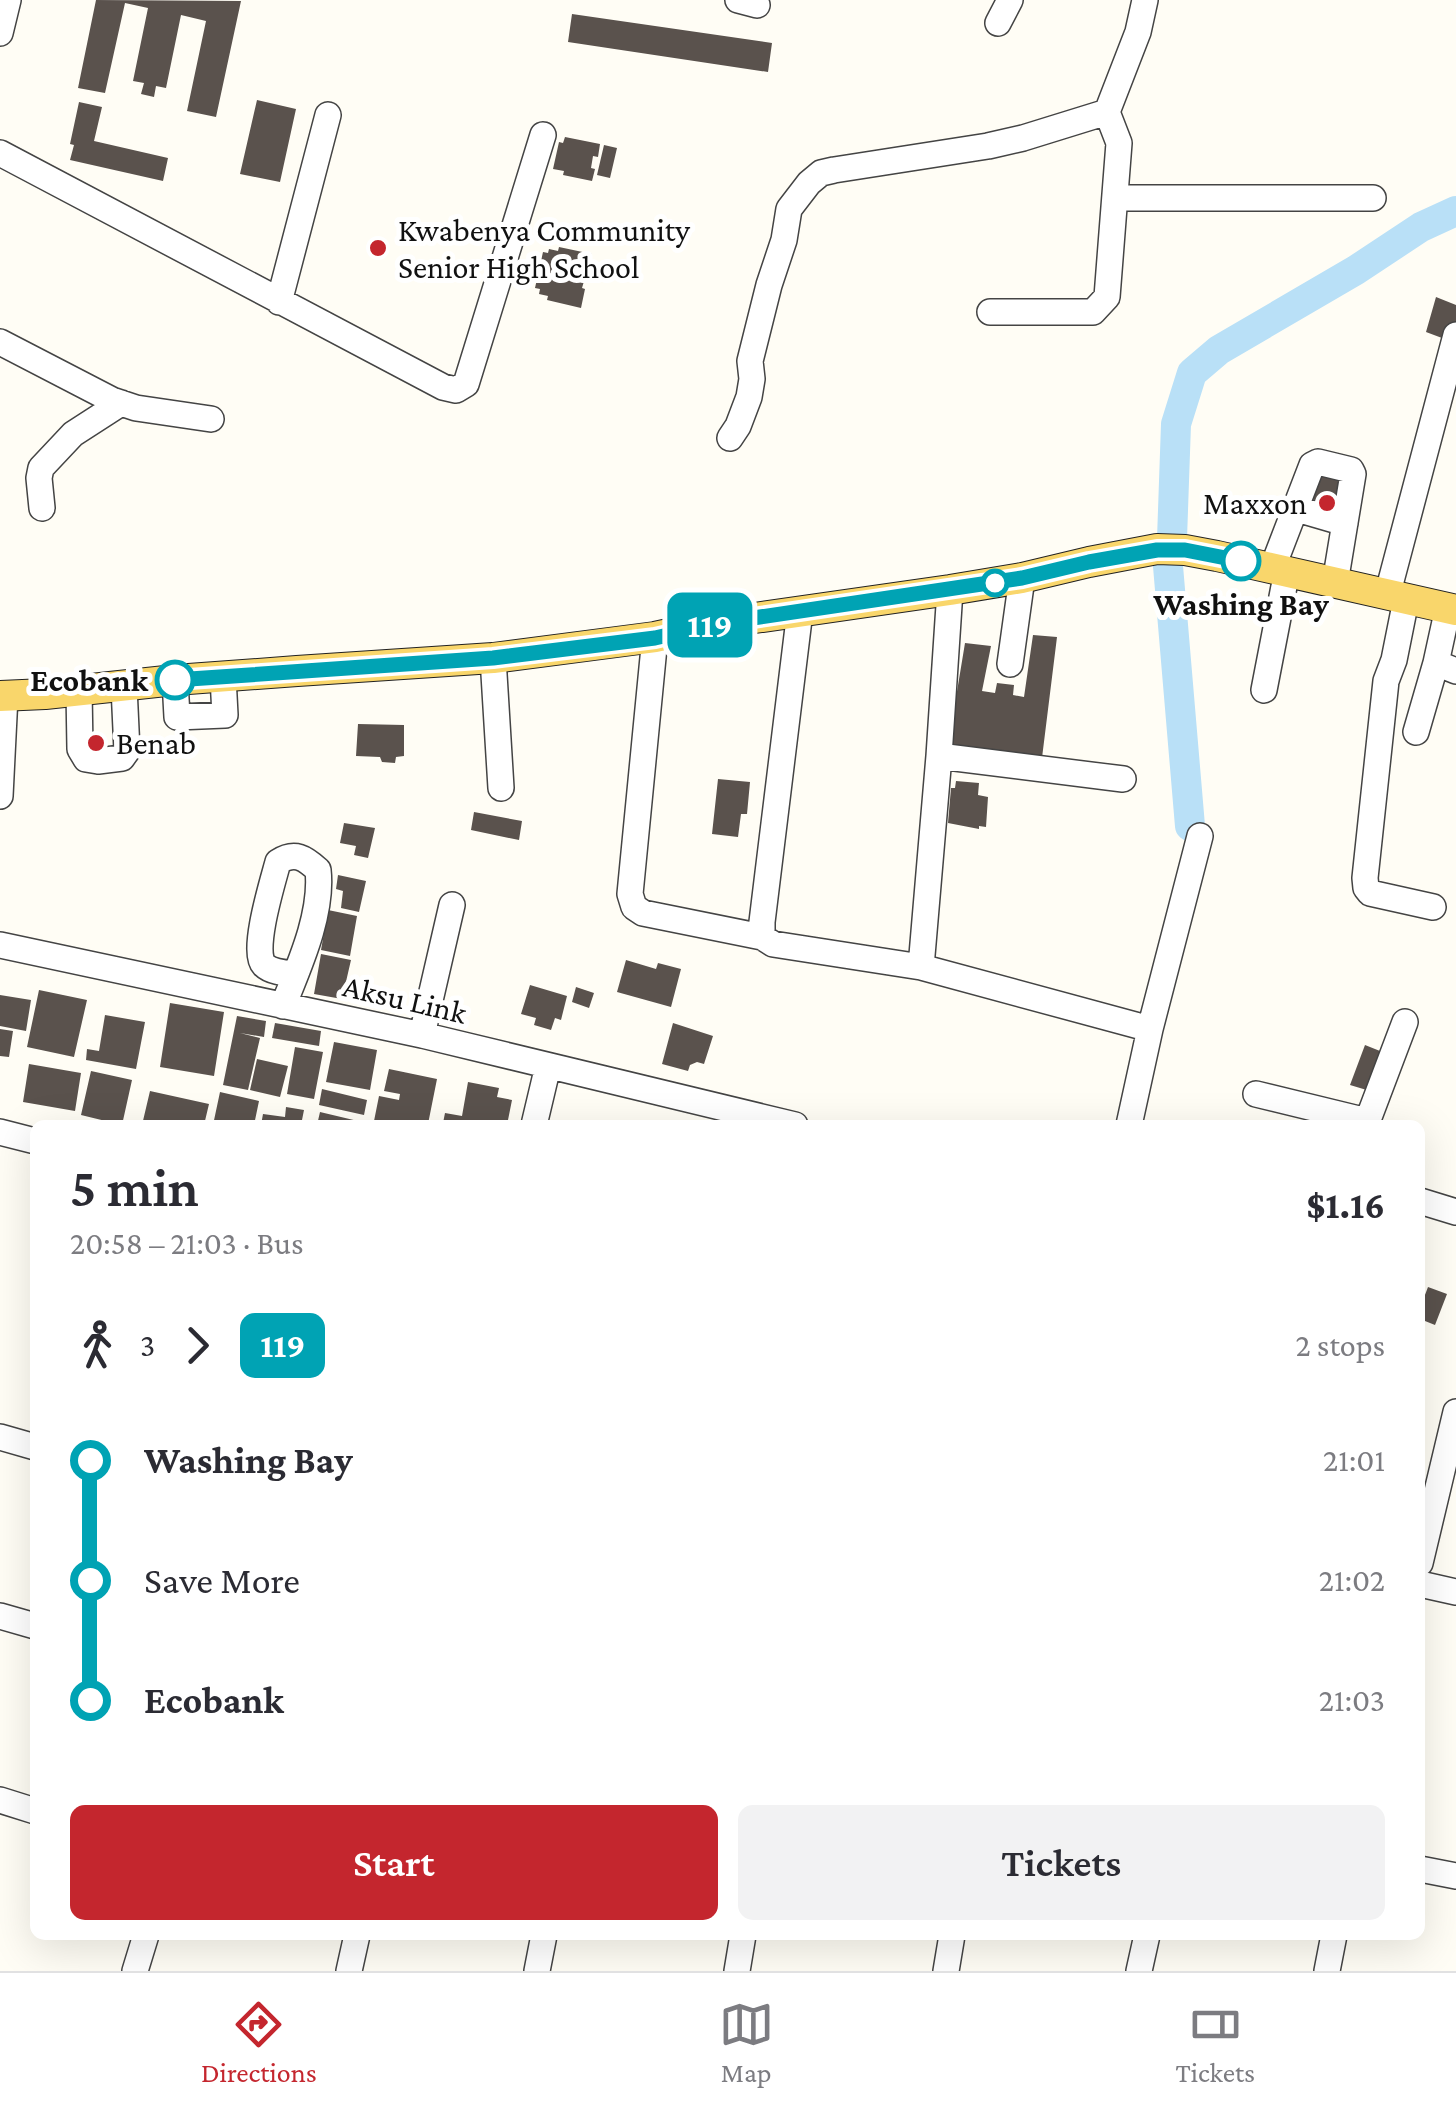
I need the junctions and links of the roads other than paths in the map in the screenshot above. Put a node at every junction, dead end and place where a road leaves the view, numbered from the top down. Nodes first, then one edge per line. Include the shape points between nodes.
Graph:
1 (8, 0) edge
2 (1010, 0) edge
3 (1145, 0) edge
4 (998, 24) dead end
5 (0, 34) edge
6 (1108, 112) junction
7 (328, 115) dead end
8 (544, 135) dead end
9 (0, 153) edge
10 (1115, 198) junction
11 (1372, 198) dead end
12 (280, 302) junction
13 (990, 312) dead end
14 (1456, 335) edge
15 (0, 342) edge
16 (121, 403) junction
17 (210, 419) dead end
18 (730, 438) dead end
19 (42, 508) dead end
20 (1297, 508) junction
21 (1345, 523) junction
22 (1279, 570) junction
23 (1022, 578) junction
24 (1335, 584) junction
25 (950, 590) junction
26 (1396, 598) junction
27 (1452, 609) edge
28 (800, 611) junction
29 (655, 638) junction
30 (493, 658) junction
31 (1010, 664) dead end
32 (1446, 667) edge
33 (1264, 690) dead end
34 (2, 696) edge
35 (124, 698) junction
36 (79, 702) junction
37 (1416, 732) dead end
38 (939, 756) junction
39 (1123, 779) dead end
40 (501, 788) dead end
41 (0, 796) edge
42 (1200, 836) dead end
43 (452, 905) dead end
44 (1432, 907) dead end
45 (762, 936) junction
46 (0, 945) edge
47 (921, 967) junction
48 (295, 974) dead end
49 (283, 1006) junction
50 (1405, 1022) dead end
51 (1150, 1029) junction
52 (422, 1034) junction
53 (548, 1066) junction
54 (1256, 1094) dead end
55 (535, 1120) edge
56 (775, 1120) edge
57 (1130, 1120) edge
58 (1355, 1120) edge
59 (1367, 1120) edge
60 (0, 1132) edge
61 (30, 1140) edge
62 (1425, 1203) edge
63 (1456, 1212) edge
64 (1456, 1412) edge
65 (0, 1437) edge
66 (30, 1446) edge
67 (1425, 1542) edge
68 (1425, 1585) edge
69 (1456, 1592) edge
70 (0, 1616) edge
71 (30, 1625) edge
72 (0, 1800) edge
73 (30, 1809) edge
74 (1425, 1870) edge
75 (1456, 1876) edge
76 (145, 1940) edge
77 (355, 1940) edge
78 (543, 1940) edge
79 (743, 1940) edge
80 (951, 1940) edge
81 (1146, 1940) edge
82 (1333, 1940) edge
83 (136, 1971) edge
84 (350, 1971) edge
85 (537, 1971) edge
86 (737, 1971) edge
87 (946, 1971) edge
88 (1139, 1971) edge
89 (1327, 1971) edge

1 - 5 street
2 - 4 street
3 - 6 street
6 - 10 street via 1119,143
6 - 18 street via 988,146 821,174 808,183 789,210 750,361 749,397
7 - 12 street
8 - 12 street via 466,384 443,388
9 - 12 street
10 - 11 street
10 - 13 street via 1107,297 1093,312
14 - 26 street
15 - 16 street
16 - 17 street
16 - 19 street via 73,434 40,468
20 - 21 street
20 - 21 street via 1315,462 1351,470
20 - 22 street
21 - 24 street
22 - 23 main road via 1157,550
22 - 24 main road
22 - 33 street
23 - 25 main road
23 - 31 street
24 - 26 main road
25 - 28 main road
25 - 38 street
26 - 27 main road
26 - 44 street via 1366,888
27 - 32 street
28 - 29 main road
28 - 45 street
29 - 30 main road
29 - 45 street via 634,907
30 - 35 main road via 175,680
30 - 40 street
32 - 37 street
34 - 36 main road
34 - 41 street
35 - 36 main road
35 - 36 street via 125,756 98,761 80,749
38 - 39 street
38 - 47 street
42 - 51 street
43 - 52 street
45 - 47 street via 773,944
46 - 49 street, Aksu Link
47 - 51 street
48 - 49 street
49 - 52 street, Aksu Link
50 - 59 street
51 - 57 street
52 - 53 street, Aksu Link
53 - 55 street
53 - 56 street, Aksu Link
54 - 58 street
60 - 61 street
62 - 63 street
64 - 67 street
65 - 66 street
68 - 69 street
70 - 71 street
72 - 73 street
74 - 75 street
76 - 83 street
77 - 84 street
78 - 85 street
79 - 86 street
80 - 87 street
81 - 88 street
82 - 89 street

